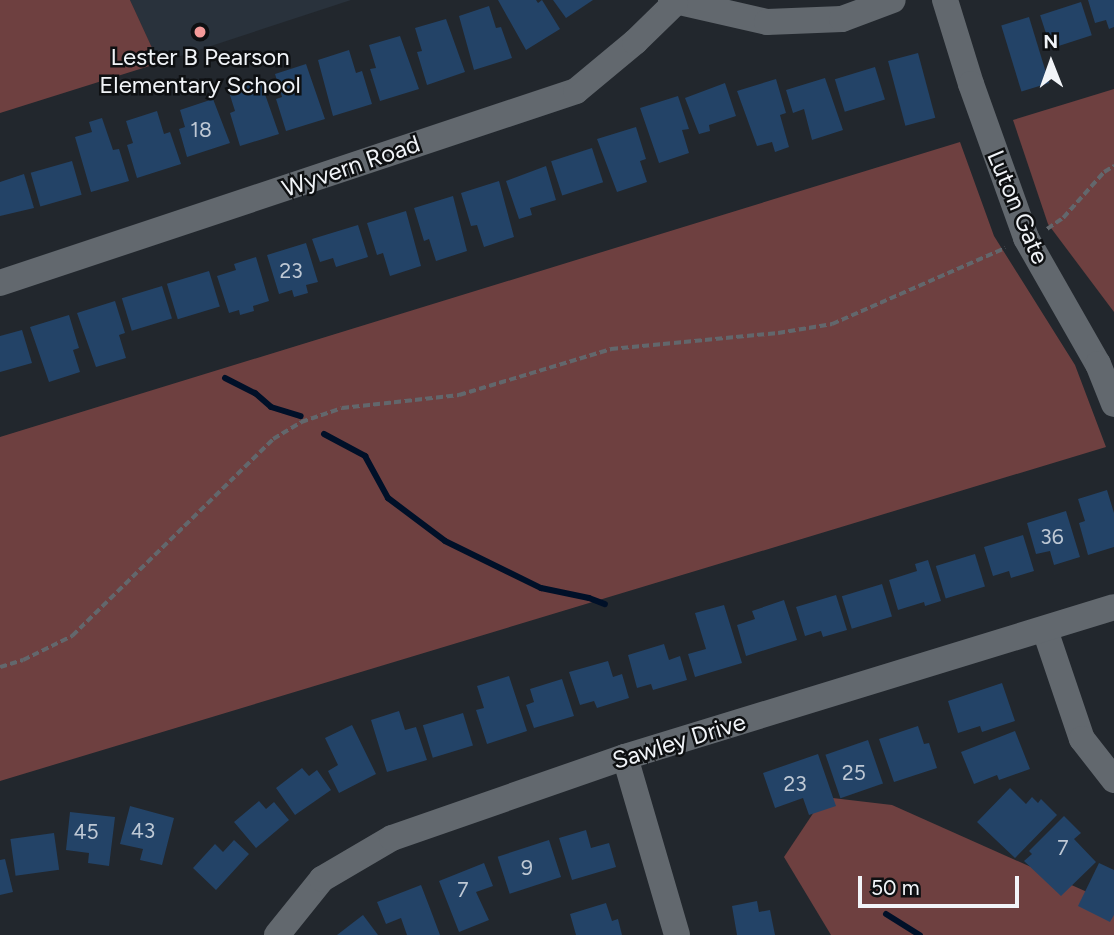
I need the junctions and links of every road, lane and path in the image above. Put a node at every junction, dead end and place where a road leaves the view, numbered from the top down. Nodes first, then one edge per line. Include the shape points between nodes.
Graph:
1 (893, 0) edge
2 (945, 0) edge
3 (673, 1) edge
4 (1114, 166) edge
5 (1039, 232) dead end
6 (1006, 247) dead end
7 (0, 283) edge
8 (1114, 404) edge
9 (1114, 607) edge
10 (1045, 630) junction
11 (0, 667) edge
12 (625, 757) junction
13 (1114, 780) edge
14 (277, 935) edge
15 (677, 935) edge

1 - 3 street via 842,19 767,22
2 - 8 street, Luton Gate via 1026,238 1098,364
3 - 7 street, Wyvern Road via 576,91
4 - 5 path via 1063,218
6 - 11 path via 832,324 611,349 459,395 342,408 301,422 273,439 72,636
9 - 10 street, Sawley Drive
10 - 12 street, Sawley Drive
10 - 13 street via 1082,739
12 - 14 street, Sawley Drive via 392,838 322,879
12 - 15 street

